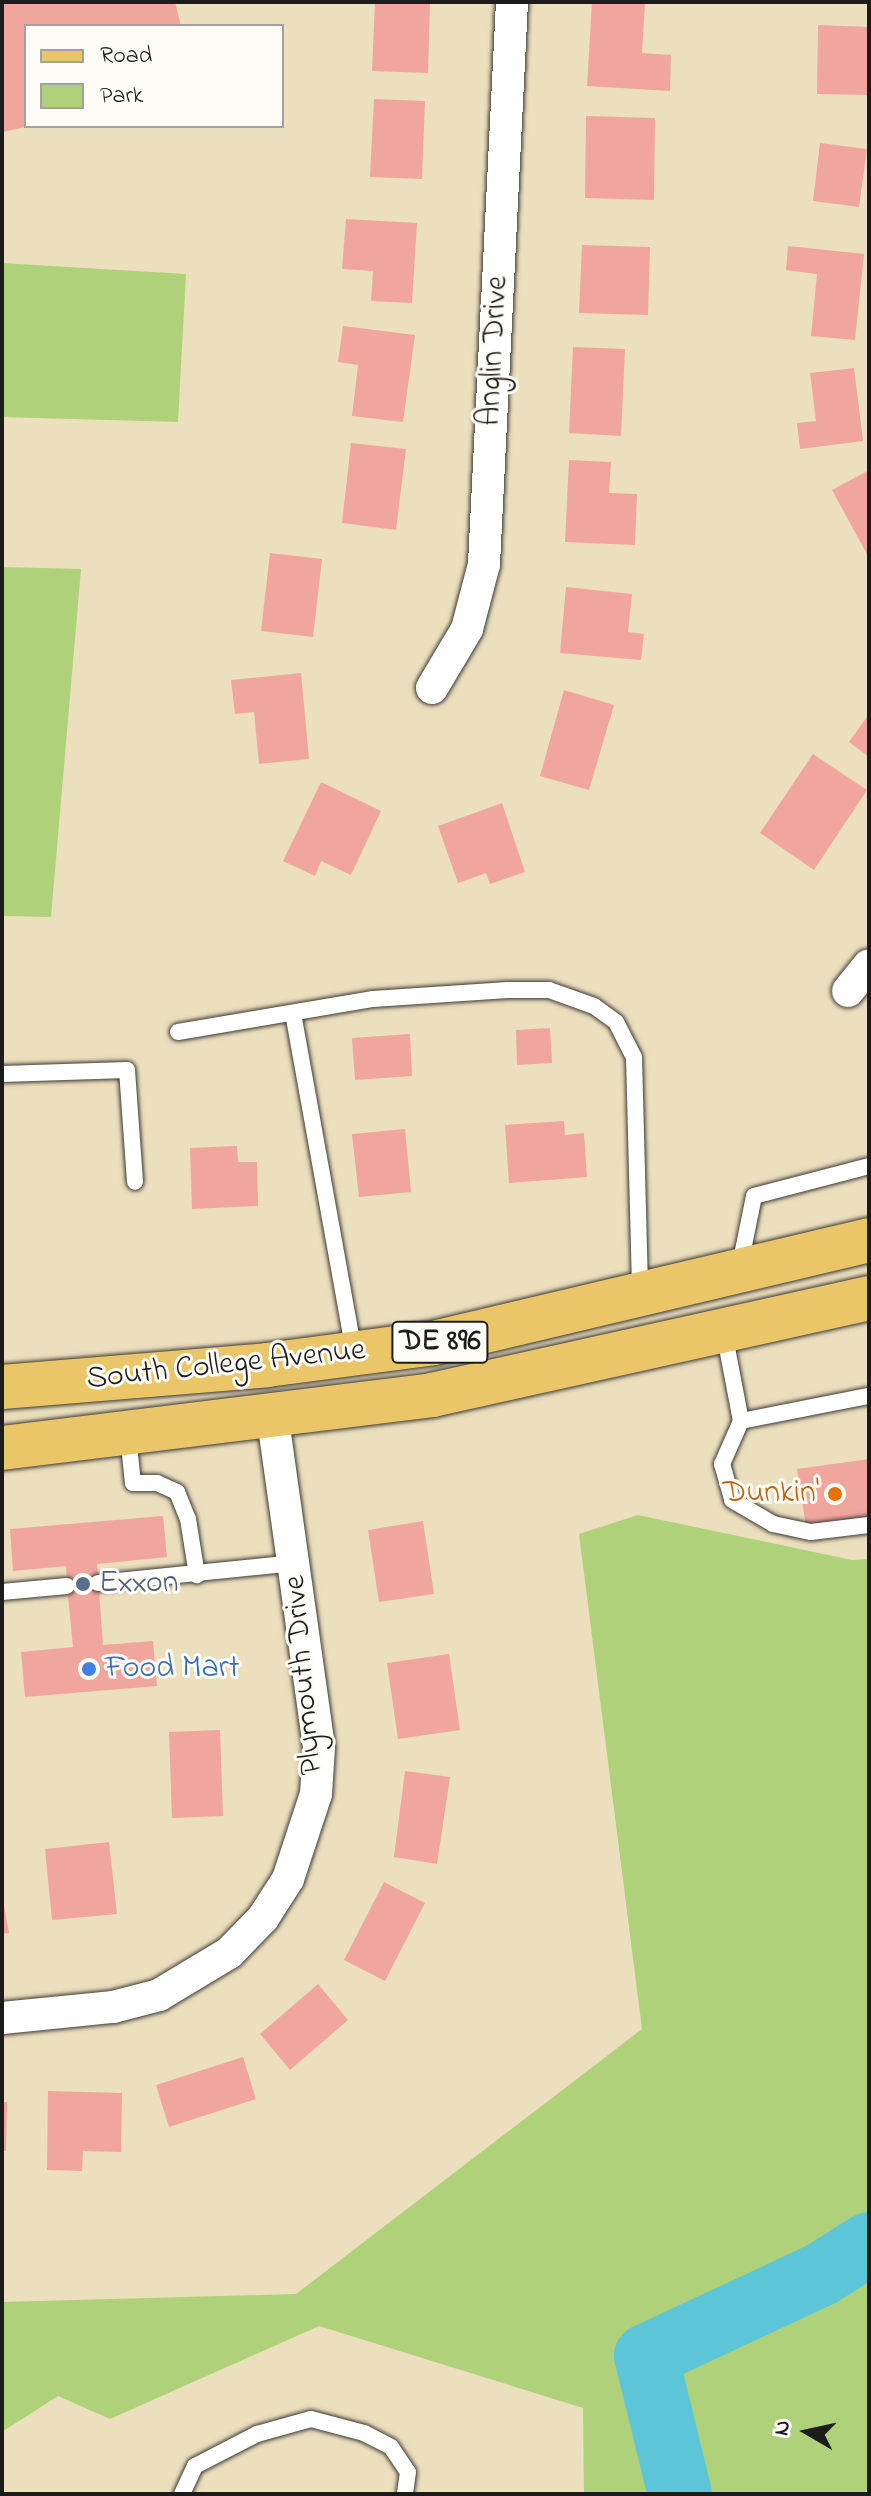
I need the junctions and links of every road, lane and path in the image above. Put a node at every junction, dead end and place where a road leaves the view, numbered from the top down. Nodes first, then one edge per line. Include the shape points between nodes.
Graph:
1 (512, 2) edge
2 (432, 688) dead end
3 (869, 965) edge
4 (848, 991) dead end
5 (293, 1013) junction
6 (178, 1032) dead end
7 (2, 1074) edge
8 (869, 1166) edge
9 (135, 1182) dead end
10 (869, 1240) edge
11 (739, 1271) junction
12 (640, 1294) junction
13 (869, 1298) edge
14 (724, 1331) junction
15 (355, 1353) junction
16 (2, 1387) edge
17 (869, 1396) edge
18 (273, 1419) junction
19 (741, 1421) junction
20 (128, 1435) junction
21 (2, 1448) edge
22 (869, 1525) edge
23 (295, 1563) junction
24 (197, 1575) junction
25 (98, 1583) dead end
26 (67, 1586) dead end
27 (2, 1592) edge
28 (2, 2018) edge
29 (182, 2494) edge
30 (405, 2494) edge

1 - 2 street, Anglin Drive via 484,564 467,629
3 - 4 street
5 - 6 lane
5 - 12 lane via 373,999 549,990 594,1006 616,1022 630,1041 636,1073
5 - 15 lane
7 - 9 lane via 127,1070
8 - 11 lane via 754,1196
10 - 11 main road, South College Avenue / DE 896
11 - 12 main road, South College Avenue / DE 896
12 - 15 main road, South College Avenue / DE 896 via 434,1343
13 - 14 main road, South College Avenue / DE 896
14 - 18 main road, South College Avenue / DE 896 via 432,1395
14 - 19 lane
15 - 16 main road, South College Avenue / DE 896
17 - 19 lane
18 - 20 main road, South College Avenue / DE 896
18 - 23 street, Plymouth Drive
19 - 22 lane via 722,1464 732,1500 773,1524 811,1532
20 - 21 main road, South College Avenue / DE 896
20 - 24 lane via 133,1483 157,1483 177,1492 188,1519
23 - 24 lane
23 - 28 street, Plymouth Drive via 319,1747 316,1794 288,1879 263,1918 229,1953 159,1995 113,2007
24 - 25 lane
26 - 27 lane
29 - 30 lane via 195,2466 257,2434 311,2419 364,2433 391,2447 408,2472

